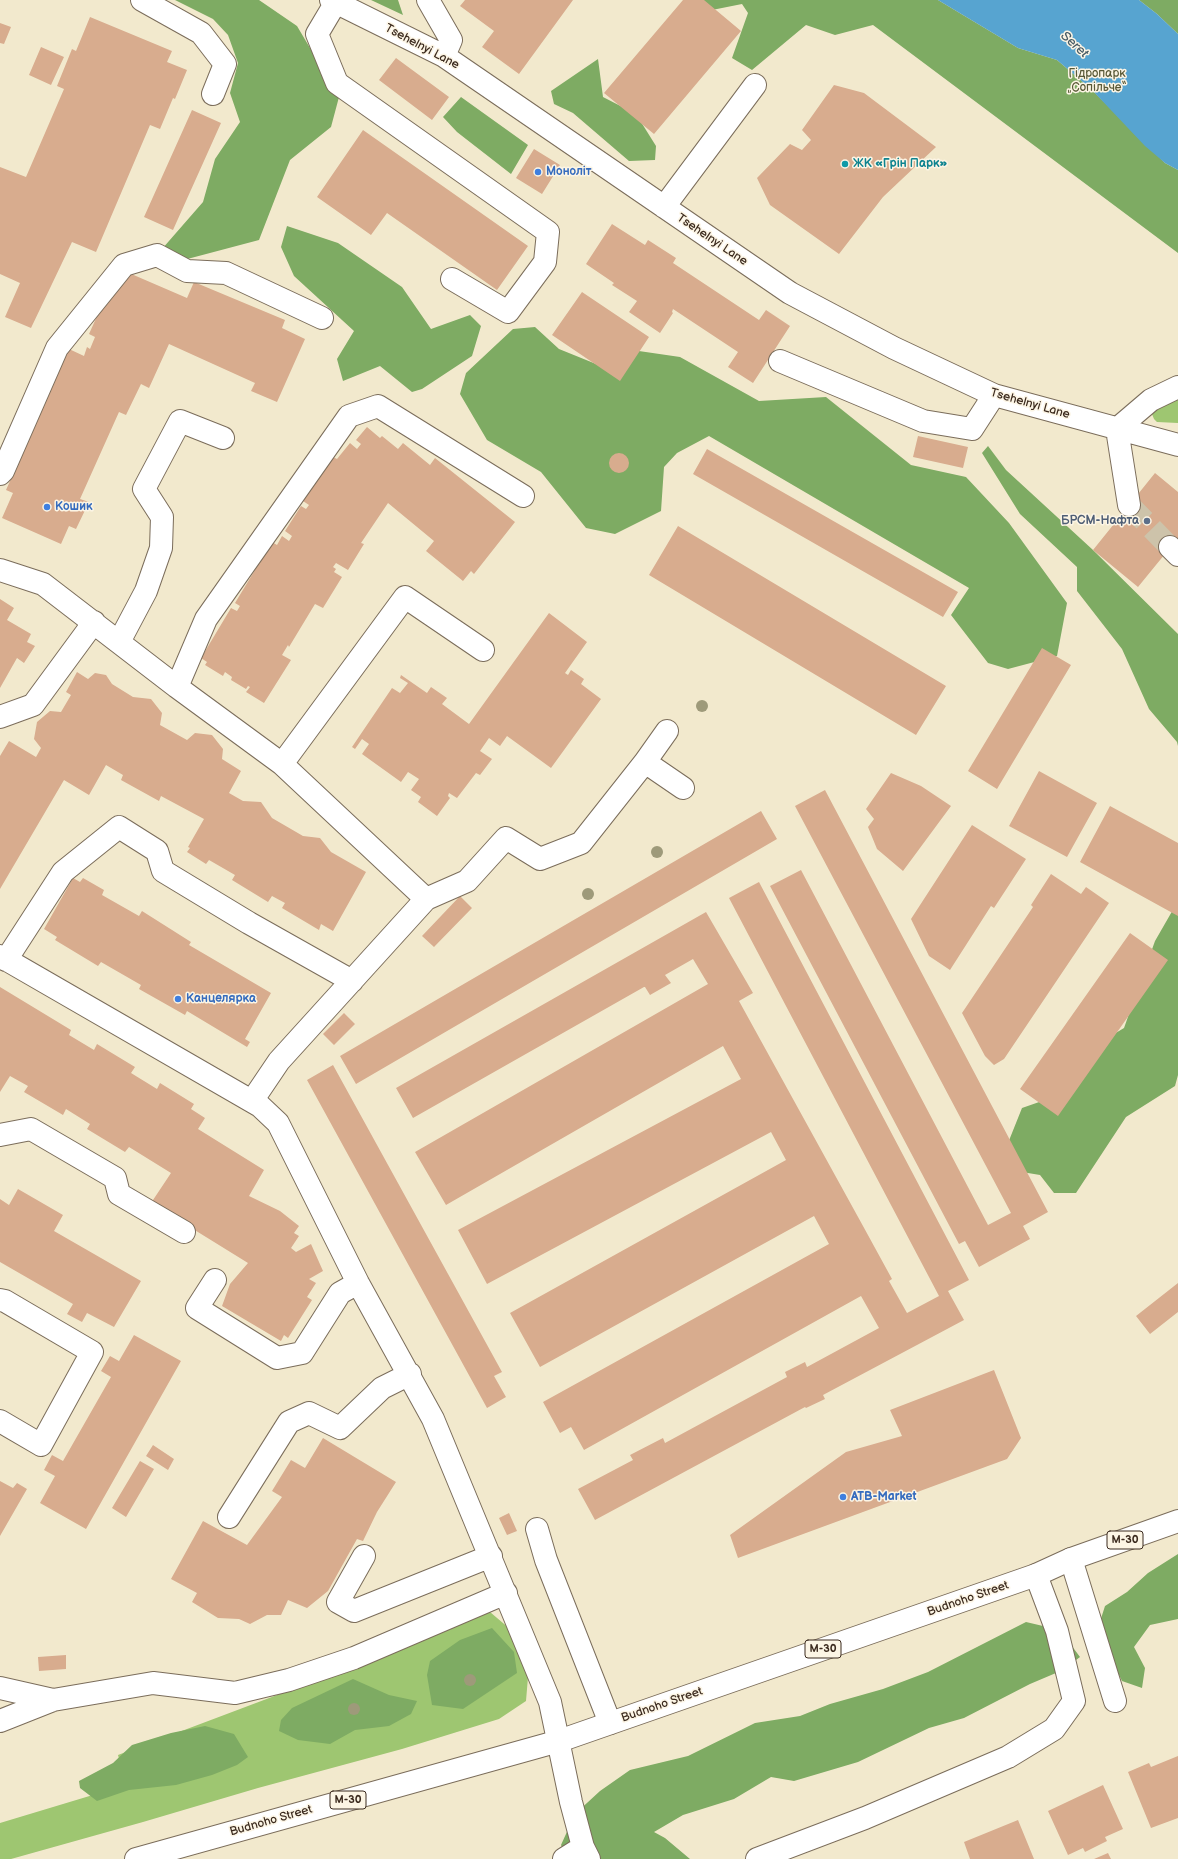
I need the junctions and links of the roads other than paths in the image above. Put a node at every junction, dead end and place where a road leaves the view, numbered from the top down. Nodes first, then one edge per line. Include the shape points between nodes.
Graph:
1 (142, 0) edge
2 (428, 0) edge
3 (334, 1) edge
4 (444, 56) junction
5 (754, 85) dead end
6 (213, 94) dead end
7 (664, 207) junction
8 (452, 278) dead end
9 (322, 318) dead end
10 (780, 361) dead end
11 (1178, 387) edge
12 (994, 395) junction
13 (1117, 429) junction
14 (223, 438) dead end
15 (1178, 445) edge
16 (0, 474) edge
17 (523, 496) dead end
18 (1129, 505) tunnel mouth
19 (0, 570) edge
20 (94, 622) junction
21 (119, 642) junction
22 (483, 650) dead end
23 (178, 687) junction
24 (0, 717) edge
25 (667, 731) dead end
26 (645, 762) junction
27 (282, 764) junction
28 (683, 788) dead end
29 (426, 899) junction
30 (3, 958) edge
31 (352, 981) junction
32 (252, 1101) junction
33 (0, 1135) edge
34 (184, 1232) dead end
35 (214, 1280) dead end
36 (358, 1283) junction
37 (0, 1300) edge
38 (410, 1374) junction
39 (0, 1421) edge
40 (229, 1517) dead end
41 (1178, 1521) edge
42 (537, 1529) dead end
43 (364, 1556) dead end
44 (491, 1556) junction
45 (1071, 1559) junction
46 (1036, 1575) junction
47 (506, 1592) junction
48 (0, 1688) edge
49 (54, 1700) junction
50 (1115, 1701) dead end
51 (0, 1721) edge
52 (610, 1723) junction
53 (559, 1741) junction
54 (586, 1853) edge
55 (136, 1859) edge
56 (564, 1859) edge
57 (757, 1859) edge

1 - 6 main road via 201,33 225,64
2 - 4 main road via 450,40
3 - 4 main road, Tsehelnyi Lane
3 - 8 main road via 317,34 337,83 548,232 545,262 508,312
4 - 7 main road, Tsehelnyi Lane
5 - 7 main road
7 - 12 main road, Tsehelnyi Lane via 790,293 894,348
9 - 16 main road via 226,273 187,271 157,255 124,265 57,348
10 - 12 main road via 922,421 972,429
11 - 13 main road via 1151,400
12 - 13 main road, Tsehelnyi Lane
13 - 15 main road, Tsehelnyi Lane
13 - 18 main road
14 - 21 main road via 180,422 144,489 162,517 162,548 146,591
17 - 23 main road via 378,406 349,416 206,619
19 - 20 main road via 43,584
20 - 21 main road
20 - 24 main road via 33,705
21 - 23 main road
22 - 27 main road via 405,597
23 - 27 main road
25 - 26 main road
26 - 28 main road
26 - 29 main road via 581,843 540,859 506,838 467,881
27 - 29 main road
29 - 31 main road
30 - 31 main road via 63,872 119,827 157,851 163,871
30 - 32 main road
31 - 32 main road via 279,1061
32 - 36 main road via 278,1123
33 - 34 main road via 31,1128 115,1178 119,1194
35 - 36 main road via 198,1308 277,1358 302,1353 340,1293
36 - 38 main road
37 - 39 main road via 92,1352 41,1444
38 - 40 main road via 382,1388 340,1428 309,1413 289,1422
38 - 44 main road via 433,1419
41 - 45 main road, Budnoho Street / М-30
42 - 52 main road via 546,1560
43 - 44 main road via 338,1602 354,1611
44 - 47 main road
45 - 46 main road, Budnoho Street / М-30
45 - 50 main road
46 - 52 main road, Budnoho Street / М-30
46 - 57 main road via 1057,1631 1074,1701 1054,1729 1008,1757 865,1818
47 - 49 main road via 354,1658 289,1680 235,1693 153,1682
47 - 53 main road via 550,1702
48 - 49 main road
49 - 51 main road
52 - 53 main road, Budnoho Street / М-30
53 - 54 main road via 571,1802
53 - 55 main road, Budnoho Street / М-30
54 - 56 main road

